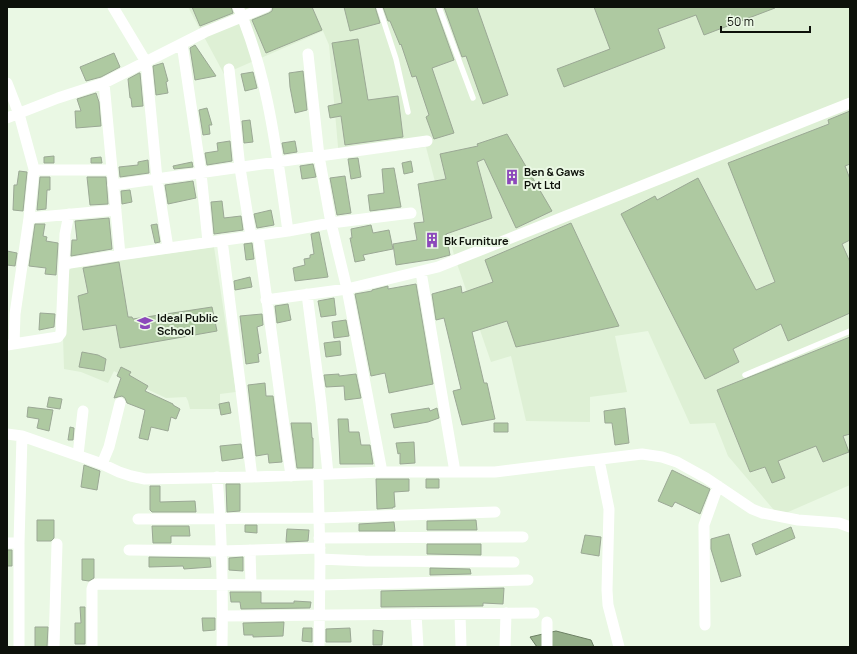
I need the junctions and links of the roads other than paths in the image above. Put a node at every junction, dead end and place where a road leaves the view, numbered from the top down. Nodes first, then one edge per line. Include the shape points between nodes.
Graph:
1 (112, 7) edge
2 (266, 7) edge
3 (379, 7) edge
4 (439, 7) edge
5 (240, 12) edge
6 (182, 44) junction
7 (308, 54) dead end
8 (146, 62) junction
9 (229, 69) dead end
10 (7, 83) edge
11 (104, 83) junction
12 (473, 98) dead end
13 (850, 103) edge
14 (408, 112) dead end
15 (19, 114) junction
16 (7, 118) edge
17 (427, 141) dead end
18 (319, 156) junction
19 (278, 162) junction
20 (240, 168) junction
21 (34, 169) junction
22 (112, 170) junction
23 (200, 173) junction
24 (157, 179) junction
25 (113, 185) junction
26 (116, 210) junction
27 (411, 213) dead end
28 (69, 214) junction
29 (29, 218) junction
30 (331, 223) junction
31 (288, 231) junction
32 (255, 236) junction
33 (222, 240) junction
34 (208, 242) junction
35 (168, 248) junction
36 (120, 255) junction
37 (64, 264) junction
38 (421, 272) junction
39 (347, 289) junction
40 (307, 294) junction
41 (266, 300) junction
42 (850, 331) edge
43 (10, 345) edge
44 (745, 375) dead end
45 (120, 403) dead end
46 (83, 411) dead end
47 (7, 434) edge
48 (22, 436) junction
49 (78, 455) junction
50 (599, 460) junction
51 (102, 464) junction
52 (382, 472) junction
53 (455, 472) junction
54 (323, 474) junction
55 (291, 476) junction
56 (217, 477) junction
57 (252, 478) junction
58 (718, 486) junction
59 (495, 512) dead end
60 (220, 518) junction
61 (319, 518) junction
62 (138, 519) dead end
63 (850, 527) edge
64 (523, 537) dead end
65 (7, 543) edge
66 (19, 543) junction
67 (320, 543) junction
68 (57, 544) dead end
69 (129, 550) dead end
70 (250, 550) junction
71 (221, 551) junction
72 (320, 559) junction
73 (514, 562) dead end
74 (528, 580) dead end
75 (222, 585) junction
76 (251, 585) junction
77 (320, 585) junction
78 (506, 613) junction
79 (534, 613) dead end
80 (320, 614) junction
81 (416, 614) junction
82 (460, 614) junction
83 (223, 616) junction
84 (547, 622) dead end
85 (705, 625) dead end
86 (19, 647) edge
87 (54, 647) edge
88 (92, 647) edge
89 (222, 647) edge
90 (319, 647) edge
91 (418, 647) edge
92 (461, 647) edge
93 (506, 647) edge
94 (547, 647) edge
95 (619, 647) edge

1 - 8 street
2 - 5 street
3 - 14 lane via 396,59
4 - 12 lane
5 - 6 street
5 - 19 street via 263,79
6 - 8 street
6 - 23 street
7 - 18 street
8 - 11 street
8 - 24 street
9 - 20 street
10 - 15 street
11 - 15 street
11 - 22 street
13 - 38 street
15 - 16 street
15 - 21 street
17 - 18 street
18 - 19 street
18 - 30 street
19 - 20 street
19 - 31 street
20 - 23 street
20 - 32 street
21 - 22 street
21 - 29 street
22 - 25 street
23 - 24 street
23 - 34 street
24 - 25 street
24 - 35 street
25 - 26 street
26 - 28 street
26 - 36 street
27 - 30 street
28 - 29 street
28 - 37 street
29 - 43 street
30 - 31 street
30 - 39 street
31 - 32 street
32 - 33 street
32 - 41 street
33 - 34 street
33 - 57 street
34 - 35 street
35 - 36 street
36 - 37 street
37 - 43 street via 61,333 54,338
38 - 39 street
38 - 53 street
39 - 40 street
39 - 52 street
40 - 41 street
40 - 54 street
41 - 55 street
42 - 44 lane
45 - 51 street
46 - 49 street
47 - 48 street
48 - 49 street
48 - 66 street
49 - 51 street
50 - 53 street via 495,472
50 - 58 street via 642,454 662,457 677,462
50 - 95 street via 609,509 608,605
51 - 56 street via 131,476 145,478
52 - 53 street
52 - 54 street
54 - 55 street
54 - 61 street
55 - 57 street
56 - 57 street
56 - 60 street
58 - 63 street via 762,513 798,520 839,523
58 - 85 street via 704,525
59 - 61 street
60 - 61 street
60 - 62 street
60 - 71 street
61 - 67 street
64 - 67 street
65 - 66 street
66 - 86 street
67 - 70 street
67 - 72 street
68 - 87 street
69 - 71 street
70 - 71 street
70 - 76 street
71 - 75 street
72 - 73 street
72 - 77 street
74 - 77 street
75 - 76 street
75 - 83 street
75 - 88 street via 97,584 92,589
76 - 77 street
77 - 80 street
78 - 79 street
78 - 82 street
78 - 93 street
80 - 81 street
80 - 83 street
80 - 90 street
81 - 82 street
81 - 91 street
82 - 92 street
83 - 89 street
84 - 94 street

